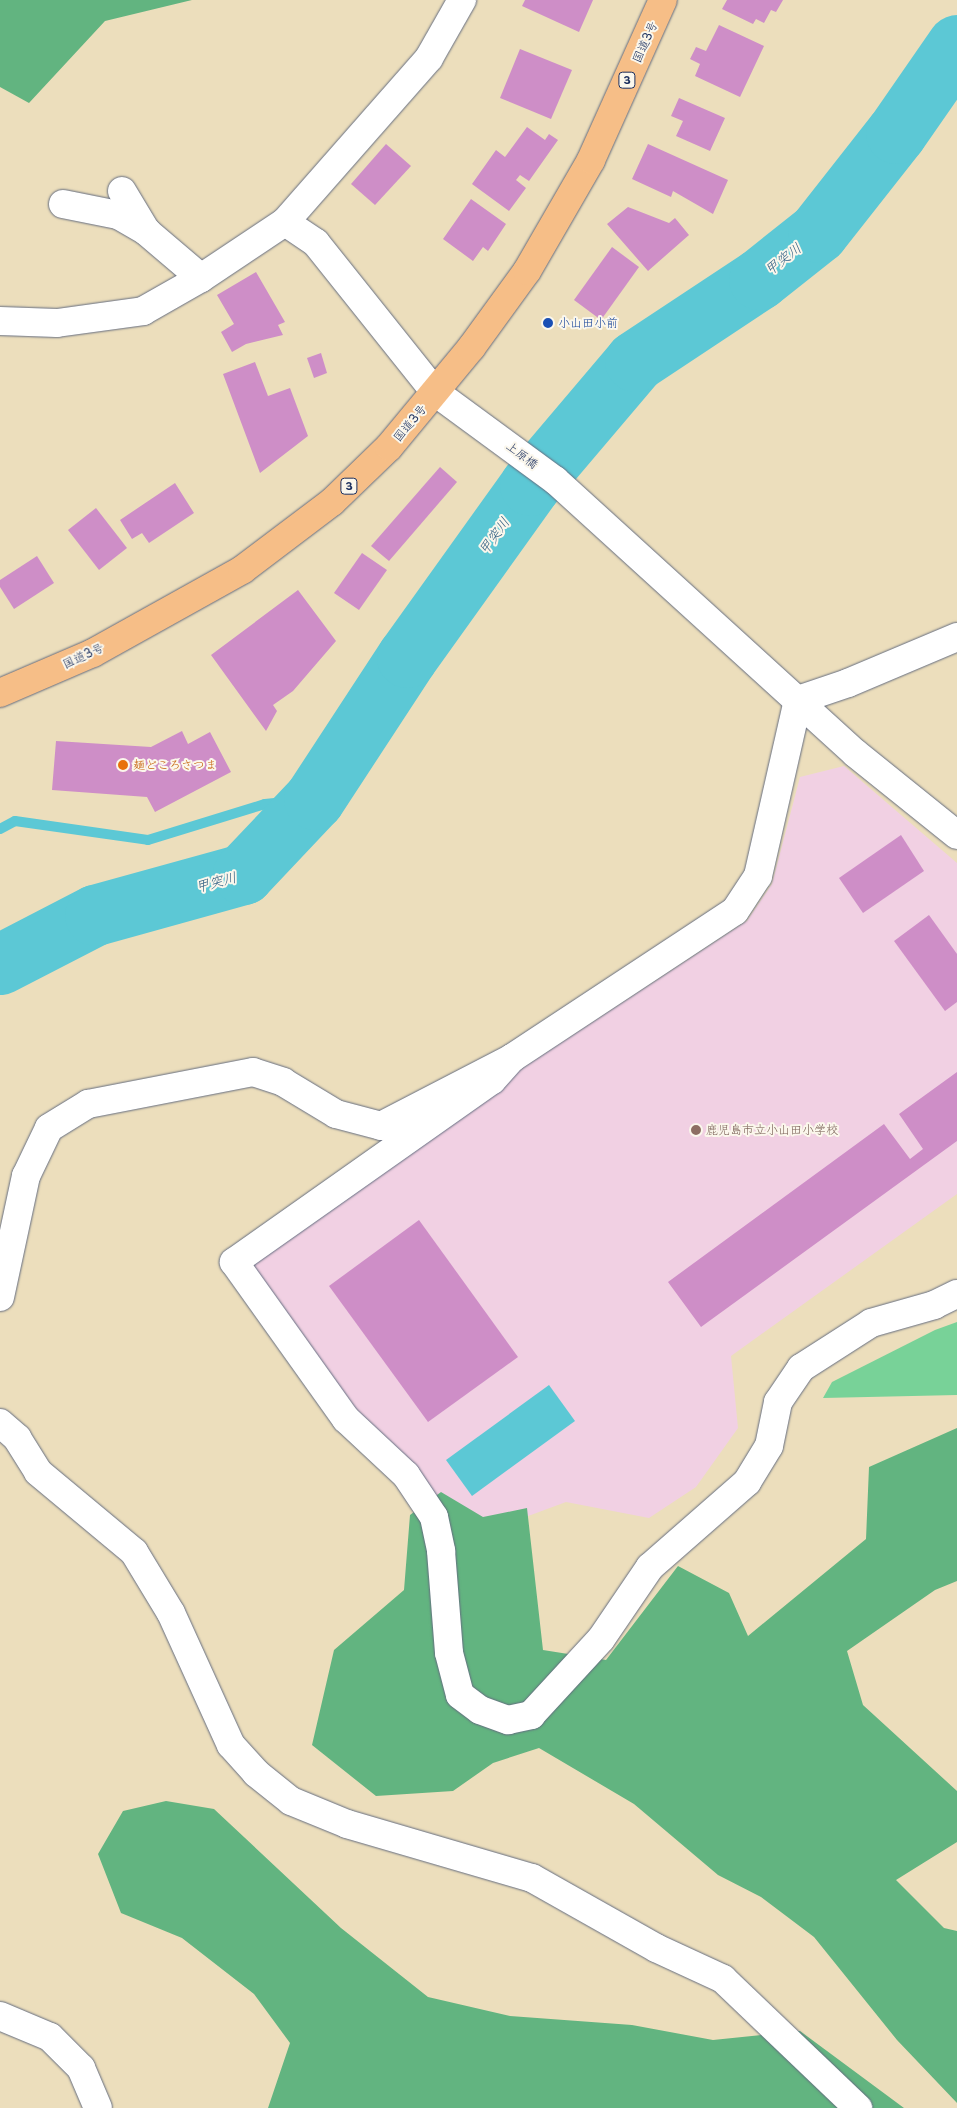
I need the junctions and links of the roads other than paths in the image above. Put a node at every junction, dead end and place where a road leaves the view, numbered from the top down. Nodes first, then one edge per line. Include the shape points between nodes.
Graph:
1 (462, 0) edge
2 (664, 0) edge
3 (122, 191) dead end
4 (63, 204) dead end
5 (285, 222) junction
6 (147, 232) junction
7 (201, 278) junction
8 (0, 321) edge
9 (435, 392) junction
10 (957, 637) edge
11 (0, 693) edge
12 (798, 700) junction
13 (957, 835) edge
14 (512, 1058) junction
15 (957, 1294) edge
16 (0, 1297) edge
17 (0, 1423) edge
18 (0, 2016) edge
19 (98, 2108) edge
20 (858, 2108) edge

1 - 5 street via 429,58
2 - 9 highway, 国道3号 / 3 via 591,160 532,262 471,348
3 - 6 street
4 - 6 street via 118,215
5 - 7 street
5 - 9 street, 上原橋 via 316,243
6 - 7 street
7 - 8 street via 143,311 56,324
9 - 11 highway, 国道3号 / 3 via 389,447 332,502 242,570 93,653
9 - 12 street, 上原橋 via 556,480
10 - 12 street via 848,683
12 - 13 street, 上原橋 via 855,753
12 - 14 street via 758,876 735,911
14 - 15 street via 492,1080 234,1262 346,1419 406,1475 434,1517 441,1551 449,1653 460,1695 480,1710 508,1720 531,1716 602,1639 650,1567 747,1482 769,1446 778,1402 801,1368 871,1323 934,1305
14 - 16 street via 381,1126 336,1114 283,1082 252,1072 88,1104 49,1128 26,1176
17 - 20 street via 17,1438 38,1472 134,1552 171,1613 231,1745 277,1790 291,1801 347,1824 532,1878 656,1948 722,1979
18 - 19 street via 50,2037 82,2068

